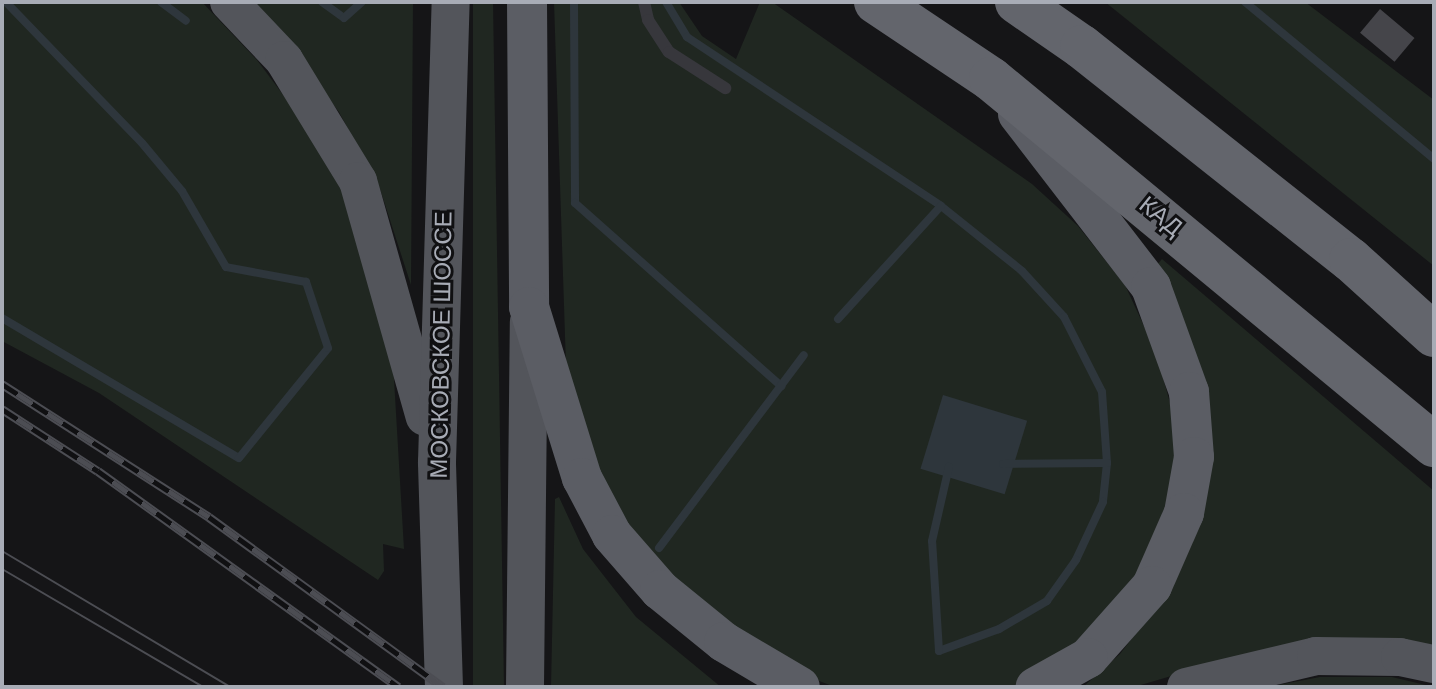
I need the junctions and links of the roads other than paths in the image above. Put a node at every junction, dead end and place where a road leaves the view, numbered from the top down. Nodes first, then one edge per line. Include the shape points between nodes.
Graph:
1 (229, 2) edge
2 (451, 2) edge
3 (527, 2) edge
4 (644, 2) edge
5 (876, 2) edge
6 (1017, 2) edge
7 (991, 79) junction
8 (725, 88) dead end
9 (1351, 260) junction
10 (1434, 291) edge
11 (529, 307) junction
12 (1434, 335) edge
13 (1434, 445) edge
14 (437, 462) junction
15 (1434, 664) edge
16 (444, 687) edge
17 (525, 687) edge
18 (800, 687) edge
19 (1036, 687) edge
20 (1186, 687) edge

1 - 14 main road via 284,60 358,181 392,286
2 - 14 main road, МОСКОВСКОЕ ШОССЕ
3 - 11 highway
4 - 8 lane via 648,20 669,52
5 - 7 highway, КАД
6 - 9 highway via 1082,47
7 - 13 highway, КАД
7 - 19 highway via 1151,287 1189,392 1194,457 1184,513 1152,586 1088,658
9 - 10 highway
9 - 12 highway
11 - 17 main road
11 - 18 highway via 582,478 612,535 687,615
14 - 16 main road, МОСКОВСКОЕ ШОССЕ
15 - 20 main road via 1400,657 1316,656

